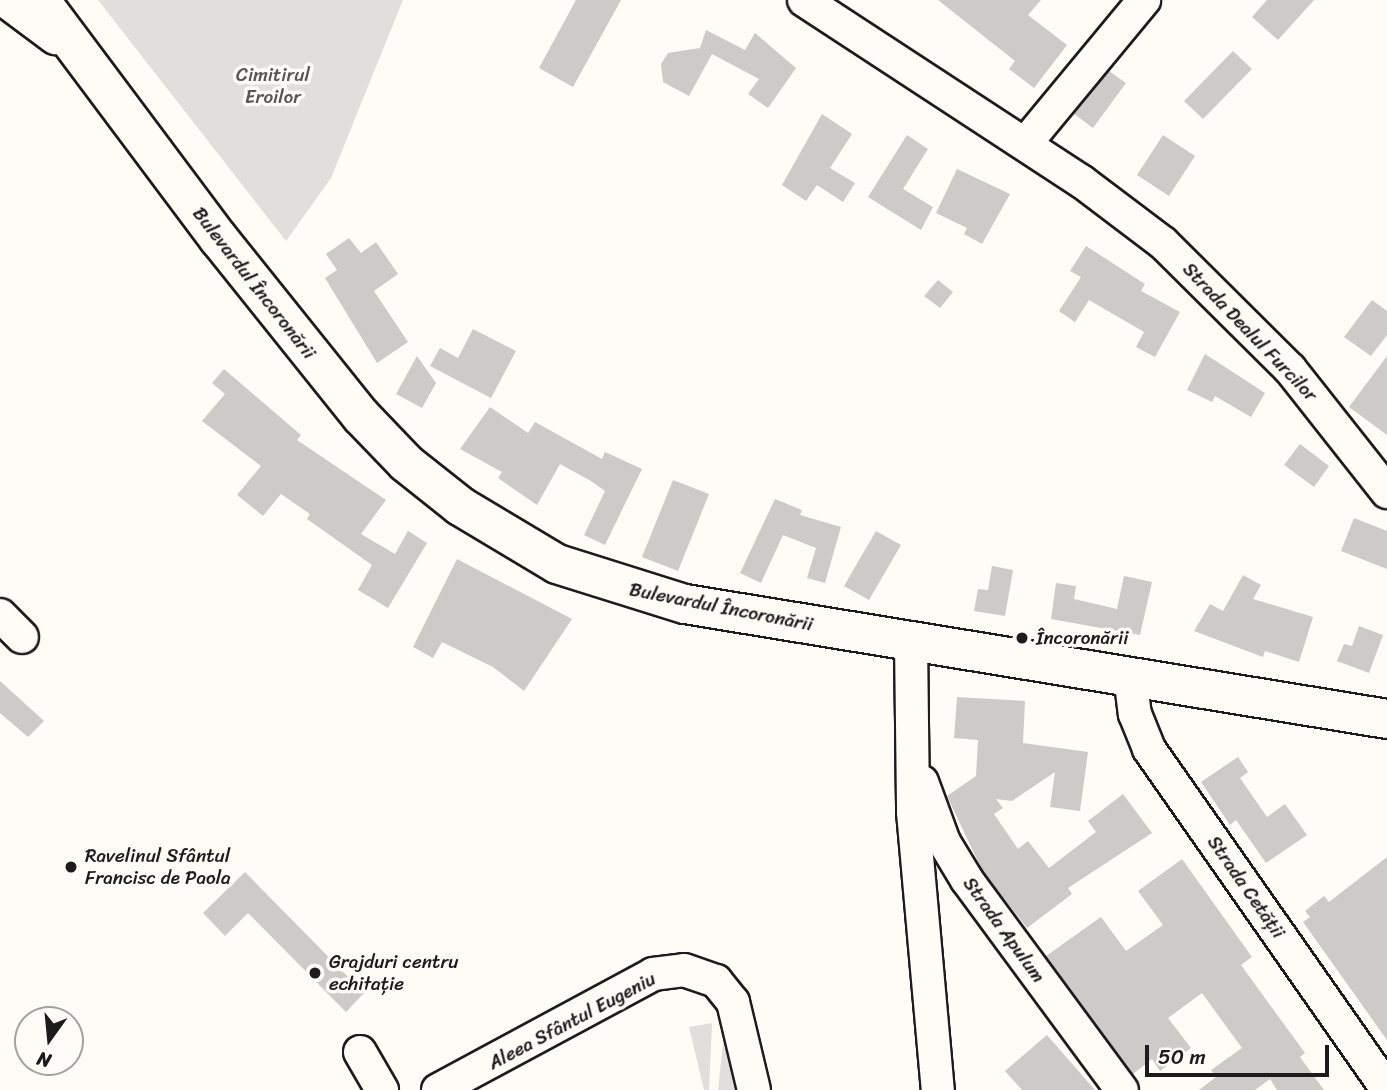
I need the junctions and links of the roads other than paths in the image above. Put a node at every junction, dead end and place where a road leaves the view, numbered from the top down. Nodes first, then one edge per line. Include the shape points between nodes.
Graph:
1 (9, 0) edge
2 (40, 0) edge
3 (804, 0) edge
4 (1144, 0) edge
5 (71, 47) junction
6 (1025, 144) junction
7 (1387, 492) edge
8 (0, 615) edge
9 (22, 636) dead end
10 (911, 641) junction
11 (1130, 675) junction
12 (1387, 719) edge
13 (912, 755) junction
14 (360, 1052) dead end
15 (1387, 1089) edge
16 (382, 1090) edge
17 (439, 1090) edge
18 (754, 1090) edge
19 (938, 1090) edge
20 (1122, 1090) edge

1 - 5 main road, Bulevardul Încoronării
2 - 5 main road, Bulevardul Încoronării
3 - 6 street, Strada Dealul Furcilor
4 - 6 street
5 - 10 main road, Bulevardul Încoronării via 361,416 406,463 460,506 557,564 618,586 685,604
6 - 7 street, Strada Dealul Furcilor via 1163,243 1221,296 1290,369
8 - 9 street
10 - 11 main road, Bulevardul Încoronării
10 - 13 street, Strada Apulum
11 - 12 main road, Bulevardul Încoronării
11 - 15 street, Strada Cetății via 1135,714 1149,748
13 - 19 street, Strada Apulum
13 - 20 street, Strada Apulum via 944,842 967,880
14 - 16 street
17 - 18 street, Aleea Sfântul Eugeniu via 653,974 684,970 716,981 733,1002

